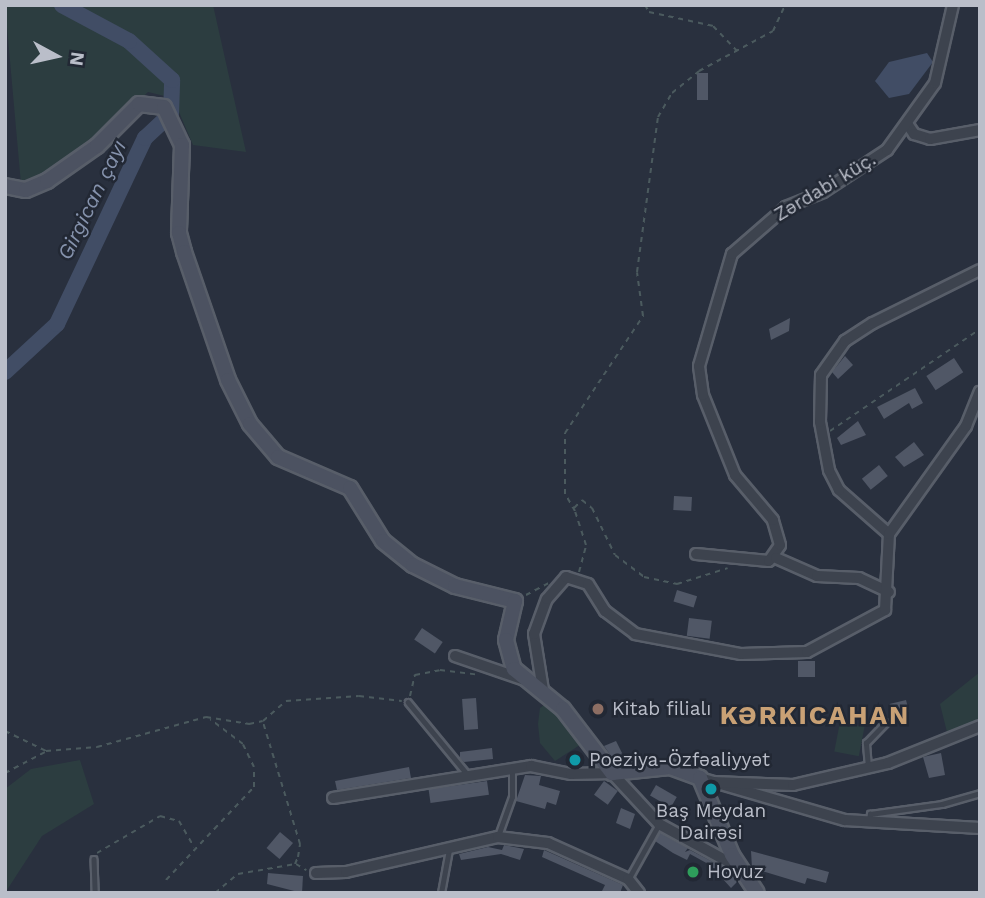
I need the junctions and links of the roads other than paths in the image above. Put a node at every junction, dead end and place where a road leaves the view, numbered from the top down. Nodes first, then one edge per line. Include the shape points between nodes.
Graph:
1 (954, 5) edge
2 (908, 125) junction
3 (980, 130) edge
4 (5, 186) edge
5 (980, 270) edge
6 (980, 392) edge
7 (889, 534) junction
8 (696, 554) dead end
9 (776, 558) junction
10 (889, 592) junction
11 (454, 656) dead end
12 (525, 680) junction
13 (543, 690) junction
14 (408, 702) road end
15 (885, 723) dead end
16 (980, 726) edge
17 (869, 768) junction
18 (512, 771) junction
19 (612, 773) junction
20 (469, 776) junction
21 (706, 780) junction
22 (980, 793) edge
23 (333, 798) dead end
24 (659, 824) junction
25 (871, 824) junction
26 (980, 828) edge
27 (498, 837) junction
28 (449, 850) junction
29 (94, 859) road end
30 (743, 870) junction
31 (316, 873) road end
32 (628, 880) junction
33 (95, 893) edge
34 (441, 893) edge
35 (639, 893) edge
36 (757, 893) edge

1 - 2 street, Zərdabi küç. via 935,82
2 - 3 street via 914,134 930,139
2 - 9 street, Zərdabi küç. via 876,158 823,192 786,207 747,238 732,254 715,303 699,366 703,395 735,475 780,533
4 - 12 street via 26,190 47,181 97,146 139,104 164,107 183,145 184,252 250,424 278,457 350,488 383,541 413,565 466,590 508,597 516,606 507,650
5 - 7 street via 873,323 829,357 818,391 821,438 839,490
6 - 7 street via 966,426
7 - 10 street
8 - 9 street via 737,561
9 - 10 street via 817,576 859,579
10 - 13 street via 886,610 807,652 741,654 635,634 605,611 588,584 566,578 534,634
11 - 12 street via 499,675
12 - 13 street
13 - 19 street
14 - 20 lane
15 - 17 lane via 866,743
16 - 17 street
17 - 21 street via 793,785
18 - 19 street via 531,765 571,774
18 - 20 street
18 - 27 lane via 512,797
19 - 21 street via 670,767
19 - 24 street
20 - 23 street
21 - 25 street via 754,797
21 - 30 street
22 - 25 lane via 870,814
24 - 30 street
24 - 32 lane
25 - 26 street
27 - 28 street
27 - 32 street via 548,843
28 - 31 street via 346,872
28 - 34 lane
29 - 33 lane
30 - 36 street
32 - 35 street

